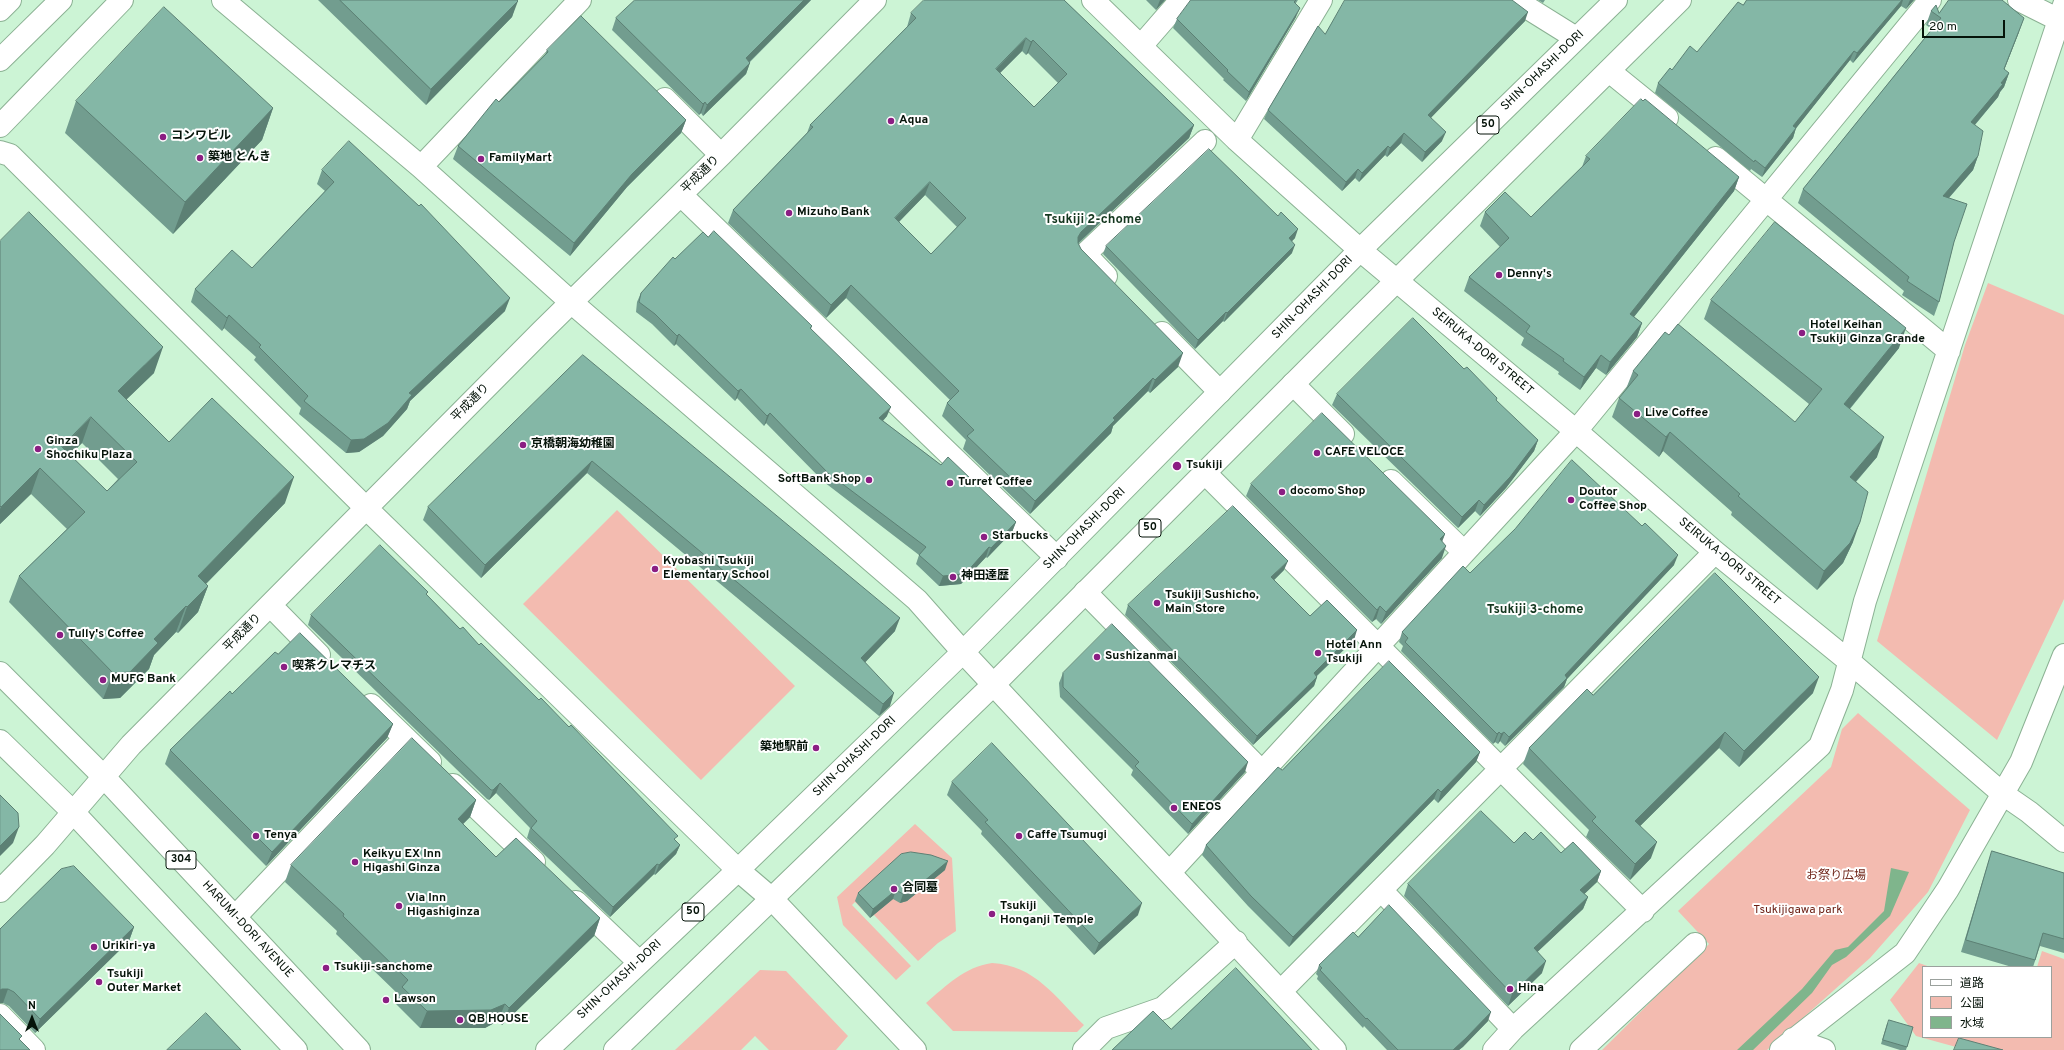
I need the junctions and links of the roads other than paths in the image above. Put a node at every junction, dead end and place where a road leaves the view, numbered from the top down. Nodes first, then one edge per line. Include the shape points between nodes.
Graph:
1 (10, 0) edge
2 (61, 0) edge
3 (122, 0) edge
4 (223, 0) edge
5 (876, 0) edge
6 (1093, 0) edge
7 (1181, 0) edge
8 (1321, 0) edge
9 (1515, 0) edge
10 (1616, 0) edge
11 (1680, 0) edge
12 (1930, 0) edge
13 (2019, 0) edge
14 (572, 3) edge
15 (0, 10) edge
16 (2062, 13) edge
17 (589, 25) edge
18 (1576, 38) junction
19 (1141, 46) junction
20 (0, 60) edge
21 (1609, 71) junction
22 (650, 85) edge
23 (0, 126) edge
24 (1680, 129) edge
25 (1237, 140) junction
26 (1205, 141) dead end
27 (1699, 144) edge
28 (0, 152) edge
29 (721, 155) junction
30 (421, 167) junction
31 (681, 195) junction
32 (1766, 199) junction
33 (1360, 250) junction
34 (1396, 281) junction
35 (1118, 288) edge
36 (572, 302) junction
37 (1150, 322) edge
38 (1949, 351) junction
39 (1293, 384) junction
40 (1220, 392) junction
41 (1576, 431) junction
42 (1358, 449) edge
43 (1375, 466) edge
44 (1205, 473) junction
45 (366, 508) junction
46 (1464, 552) junction
47 (1715, 552) junction
48 (1057, 558) junction
49 (1086, 592) junction
50 (271, 606) junction
51 (1377, 645) junction
52 (963, 652) junction
53 (2064, 655) edge
54 (1850, 662) junction
55 (336, 671) edge
56 (0, 673) edge
57 (994, 684) junction
58 (359, 694) edge
59 (404, 738) junction
60 (0, 741) edge
61 (1501, 768) junction
62 (1262, 772) junction
63 (103, 776) junction
64 (2003, 794) junction
65 (73, 812) junction
66 (2064, 840) edge
67 (738, 870) junction
68 (1170, 872) junction
69 (547, 874) edge
70 (564, 890) edge
71 (1381, 890) junction
72 (0, 891) edge
73 (772, 899) junction
74 (1643, 911) junction
75 (235, 918) junction
76 (1236, 942) junction
77 (1695, 944) dead end
78 (639, 962) junction
79 (1281, 991) junction
80 (0, 1015) edge
81 (1513, 1029) junction
82 (1787, 1044) edge
83 (34, 1050) edge
84 (296, 1050) edge
85 (359, 1050) edge
86 (546, 1050) edge
87 (615, 1050) edge
88 (915, 1050) edge
89 (1084, 1050) edge
90 (1335, 1050) edge
91 (1494, 1050) edge
92 (1581, 1050) edge
93 (1824, 1050) edge

1 - 15 main road
2 - 20 main road
3 - 23 main road
4 - 30 main road
5 - 29 main road, 平成通り
6 - 19 main road, SEIRUKA-DORI STREET
7 - 19 main road
8 - 25 main road
9 - 18 main road
10 - 18 main road, SHIN-OHASHI-DORI / 50
11 - 21 main road, 50
12 - 32 main road
13 - 16 main road
14 - 17 main road
14 - 30 main road
16 - 38 main road
18 - 33 main road, SHIN-OHASHI-DORI / 50
19 - 25 main road, SEIRUKA-DORI STREET
21 - 24 main road
21 - 34 main road, 50
22 - 29 main road
25 - 33 main road, SEIRUKA-DORI STREET
26 - 35 main road via 1085,254
27 - 32 main road
28 - 45 main road via 10,155
29 - 31 main road, 平成通り
30 - 36 main road
31 - 36 main road, 平成通り
31 - 48 main road
32 - 38 main road
32 - 41 main road
33 - 34 main road, SEIRUKA-DORI STREET
33 - 40 main road, SHIN-OHASHI-DORI / 50
34 - 39 main road, 50
34 - 41 main road, SEIRUKA-DORI STREET
36 - 45 main road, 平成通り
36 - 52 main road via 917,600
37 - 40 main road
38 - 54 main road via 1865,601
39 - 42 main road
39 - 44 main road, 50
40 - 48 main road, SHIN-OHASHI-DORI / 50
41 - 46 main road
41 - 47 main road, SEIRUKA-DORI STREET
43 - 46 main road
44 - 49 main road, 50
44 - 51 main road
45 - 50 main road, 平成通り
45 - 67 main road
46 - 51 main road
47 - 54 main road, SEIRUKA-DORI STREET
47 - 61 main road
48 - 52 main road, SHIN-OHASHI-DORI / 50
49 - 57 main road, 50
49 - 62 main road
50 - 55 main road
50 - 63 main road, 平成通り
51 - 61 main road
51 - 62 main road
52 - 57 main road
52 - 67 main road, SHIN-OHASHI-DORI / 50
53 - 64 main road via 2021,762
54 - 64 main road, SEIRUKA-DORI STREET
54 - 74 main road via 1820,746
56 - 63 main road, HARUMI-DORI AVENUE / 304
57 - 68 main road
57 - 73 main road, 50
58 - 59 main road
59 - 69 main road
59 - 75 main road
60 - 65 main road
61 - 71 main road
61 - 74 main road
62 - 68 main road
63 - 65 main road, 平成通り
63 - 75 main road, HARUMI-DORI AVENUE / 304
64 - 66 main road, SEIRUKA-DORI STREET
64 - 82 main road via 1948,889 1905,953
65 - 72 main road, 平成通り
65 - 84 main road
67 - 73 main road
67 - 78 main road, SHIN-OHASHI-DORI / 50
68 - 76 main road
70 - 78 main road
71 - 79 main road
71 - 81 main road
73 - 87 main road, 50
73 - 88 main road
74 - 81 main road
75 - 85 main road, HARUMI-DORI AVENUE / 304
76 - 79 main road
76 - 89 main road via 1164,1008 1106,1028
77 - 92 main road
78 - 86 main road, SHIN-OHASHI-DORI / 50
79 - 90 main road
80 - 83 main road
81 - 91 main road
82 - 93 main road

